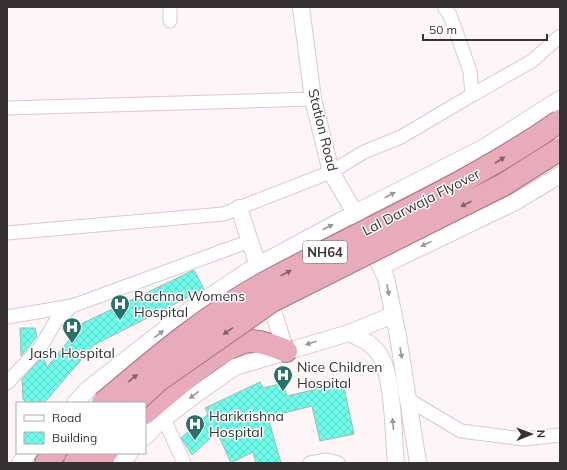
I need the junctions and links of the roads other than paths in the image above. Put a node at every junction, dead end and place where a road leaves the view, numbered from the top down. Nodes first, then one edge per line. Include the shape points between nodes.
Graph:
1 (170, 7) edge
2 (301, 7) edge
3 (444, 7) edge
4 (170, 21) dead end
5 (560, 36) edge
6 (472, 95) junction
7 (313, 99) junction
8 (560, 99) edge
9 (7, 108) edge
10 (536, 115) junction
11 (560, 121) edge
12 (560, 149) edge
13 (331, 172) junction
14 (560, 174) edge
15 (239, 208) junction
16 (355, 213) junction
17 (7, 233) edge
18 (250, 241) junction
19 (258, 265) junction
20 (382, 266) junction
21 (72, 306) junction
22 (393, 315) junction
23 (7, 317) edge
24 (349, 333) junction
25 (286, 350) junction
26 (7, 383) edge
27 (409, 400) junction
28 (76, 402) edge
29 (104, 402) edge
30 (135, 402) edge
31 (154, 416) edge
32 (560, 435) edge
33 (146, 436) edge
34 (27, 454) edge
35 (54, 454) edge
36 (83, 454) edge
37 (105, 454) edge
38 (129, 454) edge
39 (20, 463) edge
40 (46, 463) edge
41 (75, 463) edge
42 (97, 463) edge
43 (121, 463) edge
44 (184, 463) edge
45 (310, 463) edge
46 (338, 463) edge
47 (396, 463) edge
48 (418, 463) edge

1 - 4 street
2 - 7 street, Station Road
3 - 6 street via 450,15 470,71
5 - 6 street via 532,61
6 - 13 street via 401,137 364,152
7 - 9 street
7 - 13 street, Station Road
8 - 10 street
10 - 14 street via 534,136 538,156 544,165
16 -> 10 street via 483,148
29 -> 11 highway, Lal Darwaja Flyover / NH64, bridge via 204,321 256,289 489,167
12 -> 30 highway, Lal Darwaja Flyover / NH64, bridge via 504,185 272,301 158,380
13 - 15 street
13 - 16 street, Station Road
14 -> 20 street via 515,202
15 - 17 street via 223,214
15 - 18 street
19 -> 16 street
16 - 20 street, Station Road
18 - 19 street
18 - 21 street
19 - 25 street
28 -> 19 street via 88,389 188,311
20 -> 22 street, Station Road
21 - 23 street
21 - 26 street via 57,319 40,348
22 - 24 street
22 -> 27 street, Station Road
24 -> 25 street
47 -> 24 street via 386,369 370,344
25 -> 31 highway via 249,341 229,347 166,394
27 - 32 street via 461,431 524,439
27 - 48 street, Station Road
31 - 33 street
31 - 44 street
34 - 39 street
35 - 40 highway
36 - 41 highway
37 - 42 highway
38 - 43 street
45 - 46 street via 327,460

